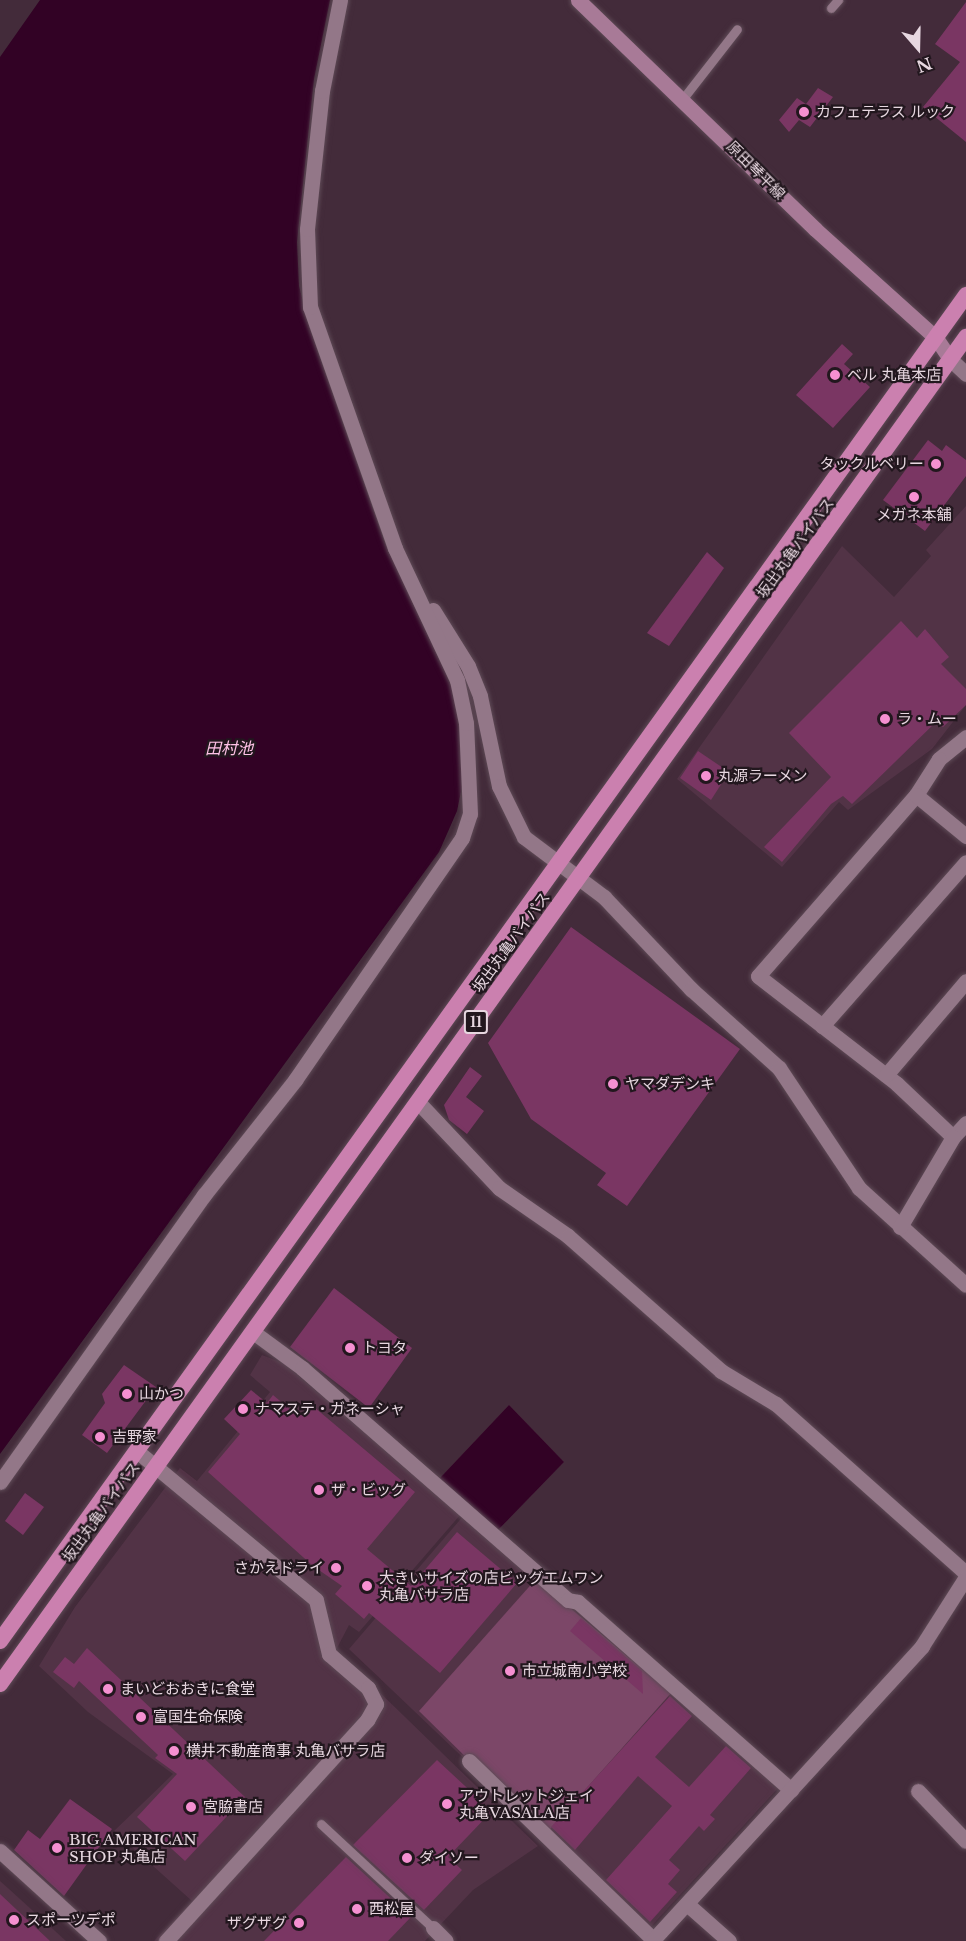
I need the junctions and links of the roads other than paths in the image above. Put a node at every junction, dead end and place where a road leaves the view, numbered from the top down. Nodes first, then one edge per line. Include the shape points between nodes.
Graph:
1 (340, 0) edge
2 (578, 0) edge
3 (838, 0) edge
4 (831, 8) dead end
5 (737, 29) dead end
6 (681, 101) junction
7 (966, 295) edge
8 (936, 338) junction
9 (965, 341) edge
10 (950, 359) junction
11 (966, 374) edge
12 (419, 598) junction
13 (966, 737) edge
14 (916, 795) junction
15 (966, 836) edge
16 (966, 862) edge
17 (558, 863) junction
18 (580, 877) junction
19 (966, 981) edge
20 (822, 1026) junction
21 (886, 1075) junction
22 (418, 1102) junction
23 (966, 1123) edge
24 (953, 1137) junction
25 (900, 1227) junction
26 (966, 1285) edge
27 (253, 1332) junction
28 (138, 1452) junction
29 (156, 1466) junction
30 (0, 1482) edge
31 (966, 1575) edge
32 (0, 1641) edge
33 (0, 1684) edge
34 (469, 1761) dead end
35 (791, 1790) junction
36 (918, 1791) dead end
37 (321, 1824) dead end
38 (966, 1841) edge
39 (0, 1851) edge
40 (687, 1904) junction
41 (433, 1928) joint
42 (653, 1940) edge
43 (99, 1941) edge
44 (166, 1941) edge
45 (446, 1941) edge
46 (729, 1941) edge

1 - 12 street via 322,91 307,229 310,307 395,548
2 - 6 main road, 原田琴平線
3 - 4 lane
5 - 6 lane
6 - 8 main road, 原田琴平線
7 - 8 highway, 坂出丸亀バイパス / 11
8 - 9 main road
8 - 10 main road, 原田琴平線
8 - 17 highway, 坂出丸亀バイパス / 11
9 - 10 highway, 坂出丸亀バイパス / 11
10 - 11 street
10 - 18 highway, 坂出丸亀バイパス / 11
12 - 17 street via 433,610 468,666 480,696 500,786 513,820 533,846
12 - 30 street via 457,680 466,723 470,814 462,838 295,1080 204,1196
13 - 14 street via 939,759
14 - 15 street
14 - 20 street via 758,976
16 - 20 street
17 - 18 street
17 - 28 highway, 坂出丸亀バイパス / 11
18 - 22 highway, 坂出丸亀バイパス / 11
18 - 25 street via 635,926 691,989 779,1068 859,1188
19 - 21 street
20 - 21 street
21 - 24 street
22 - 27 highway, 坂出丸亀バイパス / 11
22 - 31 street via 499,1188 568,1236 722,1371 776,1404
23 - 24 street
24 - 25 street
25 - 26 street
27 - 29 highway, 坂出丸亀バイパス / 11
27 - 35 street via 302,1368 568,1600 578,1602
28 - 29 street
28 - 32 highway, 坂出丸亀バイパス / 11
29 - 33 highway, 坂出丸亀バイパス / 11
29 - 44 street via 316,1600 329,1654 368,1688 376,1704 367,1720
31 - 35 street via 922,1646
34 - 42 street
35 - 40 street
36 - 38 street
37 - 41 lane
39 - 43 street
40 - 42 street
40 - 46 street
41 - 45 street

